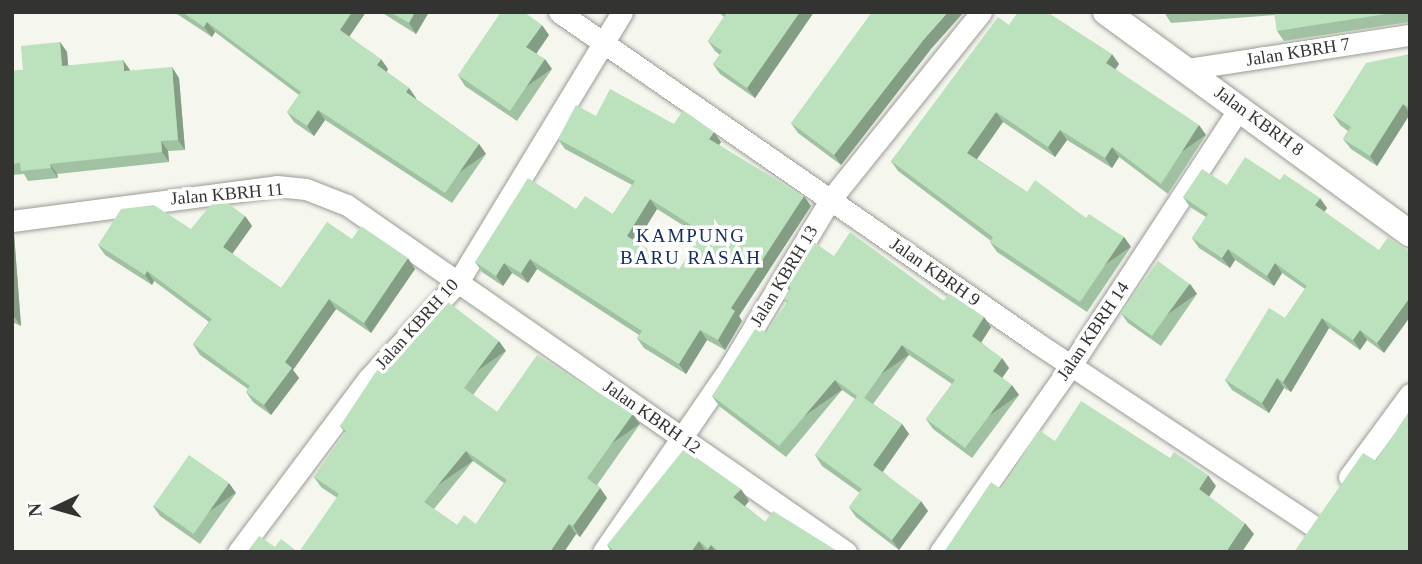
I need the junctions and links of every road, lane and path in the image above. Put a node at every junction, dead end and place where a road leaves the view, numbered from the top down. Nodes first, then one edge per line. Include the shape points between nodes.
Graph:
1 (559, 12) edge
2 (622, 12) edge
3 (981, 12) edge
4 (1106, 12) edge
5 (1410, 35) edge
6 (600, 42) junction
7 (1187, 69) junction
8 (1240, 107) junction
9 (830, 200) junction
10 (12, 221) edge
11 (1410, 234) edge
12 (458, 282) junction
13 (1072, 364) junction
14 (1410, 394) edge
15 (683, 439) junction
16 (238, 552) edge
17 (603, 552) edge
18 (846, 552) edge
19 (940, 552) edge

1 - 6 street, Jalan KBRH 9
2 - 6 street, Jalan KBRH 10
3 - 9 street, Jalan KBRH 13
4 - 7 street, Jalan KBRH 8
5 - 7 street, Jalan KBRH 7
6 - 9 street, Jalan KBRH 9
6 - 12 street, Jalan KBRH 10
7 - 8 street, Jalan KBRH 8
8 - 11 street, Jalan KBRH 8
8 - 13 street, Jalan KBRH 14
9 - 13 street, Jalan KBRH 9
9 - 15 street, Jalan KBRH 13
10 - 12 street, Jalan KBRH 11 via 201,193 277,186 306,189 347,205
12 - 15 street, Jalan KBRH 12
12 - 16 street, Jalan KBRH 10 via 367,380
13 - 14 street, Jalan KBRH 9 via 1308,535
13 - 19 street, Jalan KBRH 14
15 - 17 street, Jalan KBRH 13
15 - 18 street, Jalan KBRH 12

